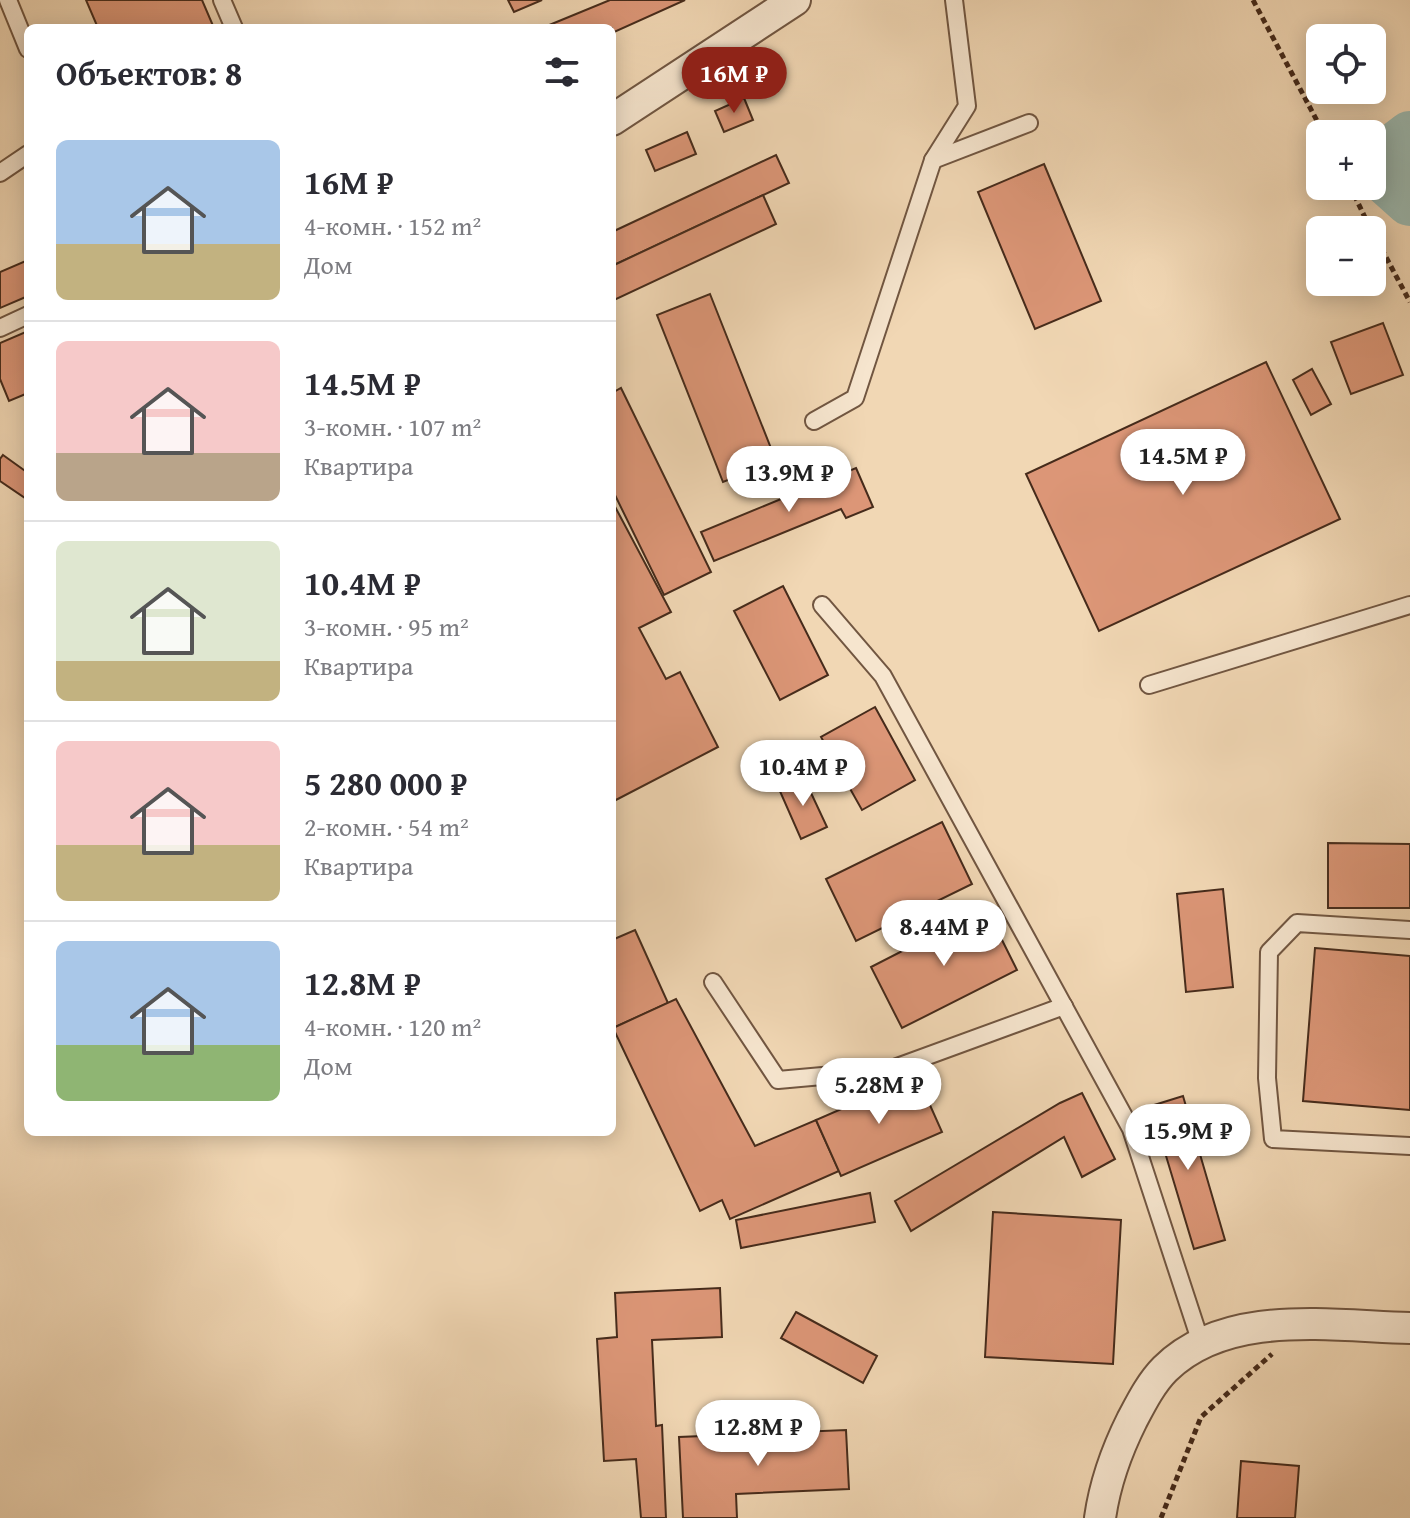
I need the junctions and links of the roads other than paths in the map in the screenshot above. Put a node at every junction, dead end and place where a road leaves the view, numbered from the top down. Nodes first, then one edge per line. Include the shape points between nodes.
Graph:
1 (8, 0) edge
2 (222, 0) edge
3 (795, 0) edge
4 (954, 0) edge
5 (232, 24) edge
6 (24, 39) edge
7 (616, 117) edge
8 (1029, 123) dead end
9 (24, 157) edge
10 (933, 160) junction
11 (0, 173) edge
12 (24, 317) edge
13 (0, 328) edge
14 (814, 421) dead end
15 (822, 605) dead end
16 (1410, 605) edge
17 (1149, 685) dead end
18 (1410, 930) edge
19 (713, 982) dead end
20 (1064, 1006) junction
21 (1410, 1146) edge
22 (1410, 1328) edge
23 (1201, 1343) junction
24 (1100, 1518) edge

1 - 6 lane
2 - 5 lane
3 - 7 street
4 - 10 lane via 967,106
8 - 10 lane
9 - 11 lane
10 - 14 lane via 855,398
12 - 13 lane
15 - 20 lane via 883,676
16 - 17 lane
18 - 21 lane via 1297,923 1269,952 1267,1078 1273,1139
19 - 20 lane via 778,1080 889,1070
20 - 23 lane via 1131,1129
22 - 23 street via 1247,1329
23 - 24 street via 1165,1369 1144,1398 1104,1488

